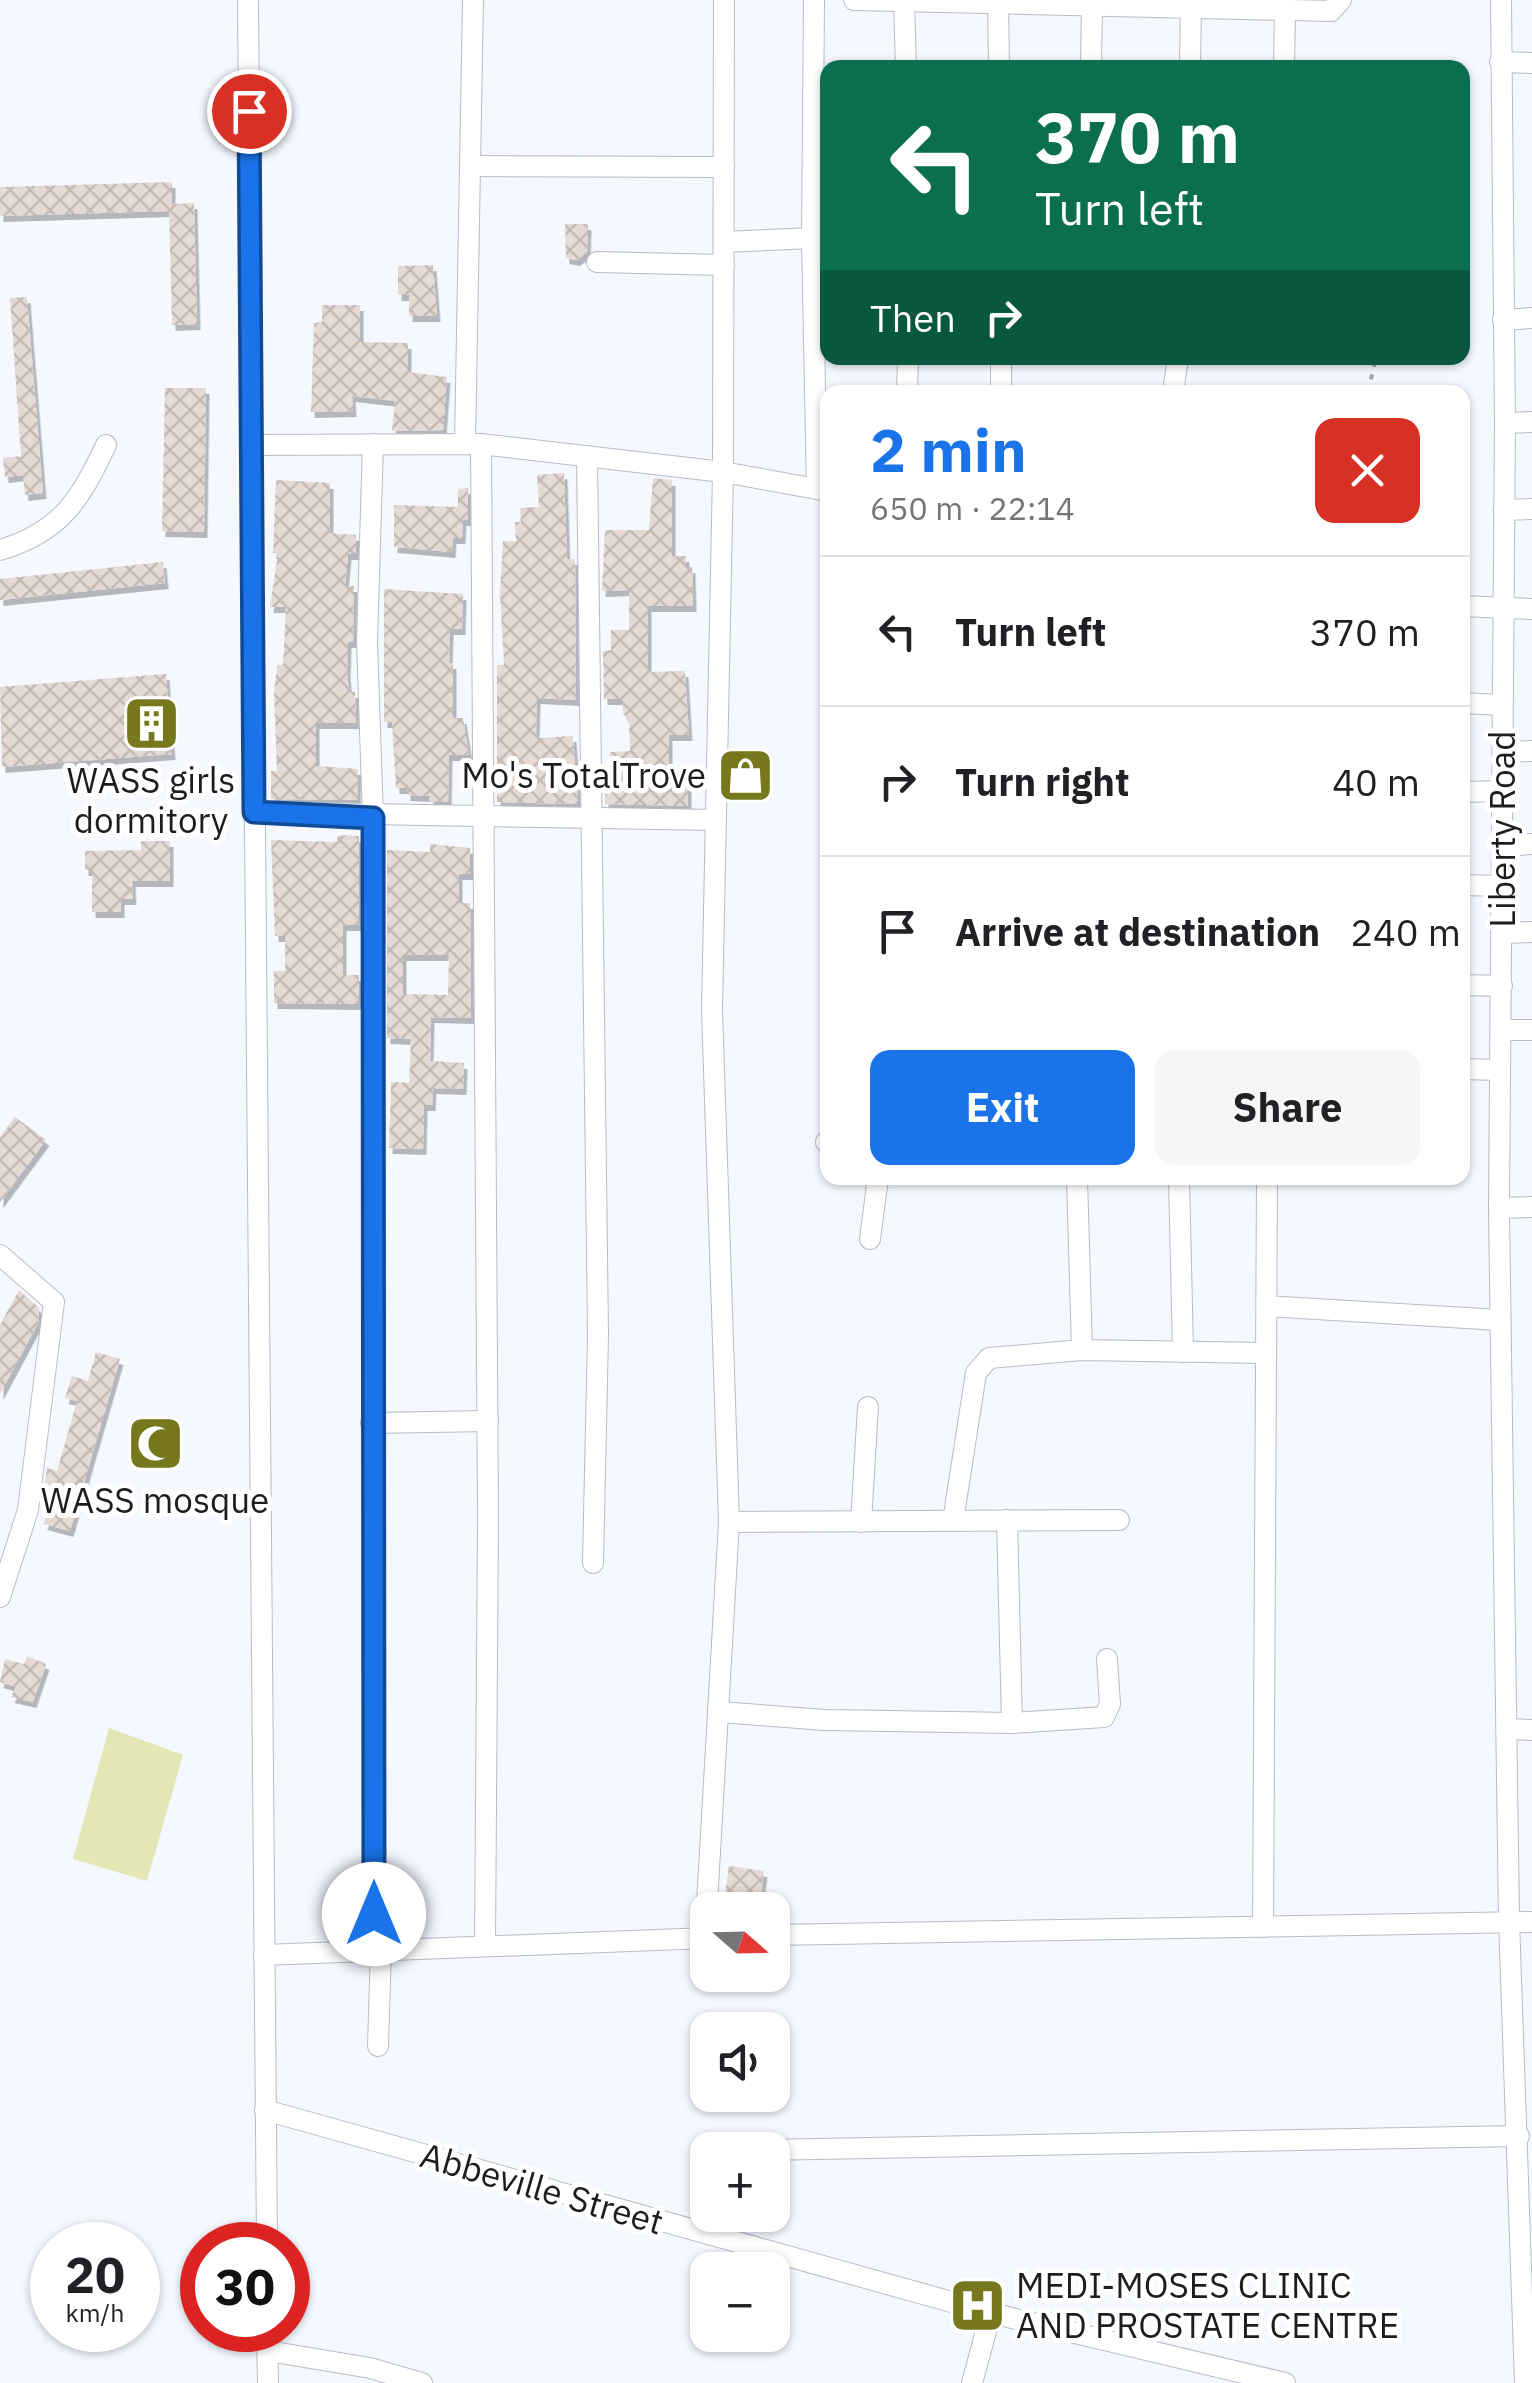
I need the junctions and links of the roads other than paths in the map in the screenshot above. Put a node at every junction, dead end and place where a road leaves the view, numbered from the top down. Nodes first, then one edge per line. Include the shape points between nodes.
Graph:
1 (248, 0) edge
2 (473, 0) edge
3 (724, 0) edge
4 (814, 0) edge
5 (854, 0) edge
6 (904, 0) edge
7 (1342, 0) edge
8 (1501, 0) edge
9 (998, 1) edge
10 (1092, 2) edge
11 (1191, 3) edge
12 (1285, 10) junction
13 (906, 60) edge
14 (999, 60) edge
15 (1090, 60) edge
16 (1190, 60) edge
17 (1284, 60) edge
18 (1500, 62) junction
19 (1532, 63) edge
20 (472, 166) junction
21 (724, 167) junction
22 (820, 238) edge
23 (724, 242) junction
24 (597, 262) dead end
25 (724, 265) junction
26 (1532, 318) edge
27 (1503, 320) junction
28 (1532, 422) edge
29 (1505, 423) junction
30 (373, 444) junction
31 (473, 444) junction
32 (106, 445) dead end
33 (252, 445) junction
34 (587, 456) junction
35 (723, 472) junction
36 (820, 490) edge
37 (1532, 509) edge
38 (1504, 510) junction
39 (0, 550) edge
40 (1470, 606) edge
41 (1503, 608) junction
42 (1532, 609) edge
43 (1470, 703) edge
44 (1502, 705) junction
45 (1532, 751) edge
46 (1504, 752) junction
47 (1504, 791) junction
48 (1470, 792) edge
49 (254, 812) junction
50 (483, 816) junction
51 (373, 818) junction
52 (591, 818) junction
53 (716, 820) junction
54 (1532, 844) edge
55 (1504, 846) junction
56 (1470, 884) edge
57 (1504, 886) junction
58 (1532, 932) edge
59 (1502, 933) junction
60 (1470, 985) edge
61 (1502, 986) junction
62 (1501, 1030) junction
63 (1532, 1030) edge
64 (1470, 1069) edge
65 (1500, 1070) junction
66 (877, 1185) edge
67 (1076, 1185) edge
68 (1179, 1185) edge
69 (1267, 1185) edge
70 (1532, 1207) edge
71 (1499, 1208) junction
72 (870, 1239) dead end
73 (0, 1255) edge
74 (1266, 1306) junction
75 (1500, 1320) junction
76 (1082, 1350) junction
77 (1182, 1352) junction
78 (1266, 1353) junction
79 (868, 1408) dead end
80 (488, 1420) junction
81 (371, 1423) junction
82 (1007, 1520) junction
83 (1119, 1520) dead end
84 (953, 1521) junction
85 (729, 1522) junction
86 (861, 1522) junction
87 (594, 1563) dead end
88 (0, 1597) edge
89 (1108, 1659) dead end
90 (720, 1712) junction
91 (1012, 1723) junction
92 (1508, 1729) junction
93 (1532, 1730) edge
94 (709, 1892) edge
95 (1509, 1921) junction
96 (1532, 1922) edge
97 (1264, 1927) junction
98 (790, 1935) edge
99 (690, 1939) edge
100 (485, 1946) junction
101 (378, 1950) junction
102 (264, 1955) junction
103 (378, 2046) dead end
104 (265, 2110) junction
105 (1519, 2136) junction
106 (790, 2150) edge
107 (690, 2219) edge
108 (266, 2222) edge
109 (733, 2232) edge
110 (990, 2313) junction
111 (267, 2352) edge
112 (310, 2352) edge
113 (268, 2383) edge
114 (422, 2383) edge
115 (972, 2383) edge
116 (1284, 2383) edge
117 (1525, 2383) edge

1 - 33 street
2 - 20 street
3 - 21 street
4 - 22 street
5 - 6 street
6 - 9 street
6 - 13 street
7 - 12 street via 1330,11
8 - 18 street, Liberty Road
9 - 10 street
9 - 14 street
10 - 11 street
10 - 15 street
11 - 12 street
11 - 16 street
12 - 17 street
18 - 19 street
18 - 27 street, Liberty Road
20 - 21 street
20 - 31 street via 463,346
21 - 23 street
22 - 23 street
23 - 25 street
24 - 25 street
25 - 35 street
26 - 27 street
27 - 29 street, Liberty Road
28 - 29 street
29 - 38 street, Liberty Road
30 - 31 street
30 - 33 street
30 - 51 street via 367,642
31 - 34 street
31 - 50 street
32 - 39 street via 86,489 50,530
33 - 49 street
34 - 35 street
34 - 52 street
35 - 36 street
35 - 53 street
37 - 38 street
38 - 41 street, Liberty Road
40 - 41 street
41 - 42 street
41 - 44 street, Liberty Road
43 - 44 street
44 - 46 street, Liberty Road
45 - 46 street
46 - 47 street, Liberty Road
47 - 48 street
47 - 55 street, Liberty Road
49 - 51 street
49 - 102 street
50 - 51 street
50 - 52 street
50 - 80 street
51 - 81 street
52 - 53 street
52 - 87 street
53 - 85 street via 712,1010
54 - 55 street
55 - 57 street, Liberty Road
56 - 57 street
57 - 59 street, Liberty Road
58 - 59 street
59 - 61 street, Liberty Road
60 - 61 street
61 - 62 street, Liberty Road
62 - 63 street
62 - 65 street, Liberty Road
64 - 65 street
65 - 71 street, Liberty Road
66 - 72 street
67 - 76 street
68 - 77 street
69 - 74 street
70 - 71 street
71 - 75 street, Liberty Road
73 - 88 street via 54,1302 28,1510
74 - 75 street
74 - 78 street
75 - 92 street, Liberty Road
76 - 77 street
76 - 84 street via 989,1358 976,1373
77 - 78 street
78 - 97 street
79 - 86 street
80 - 81 street
80 - 100 street
81 - 101 street
82 - 83 street
82 - 84 street
82 - 91 street
84 - 86 street
85 - 86 street
85 - 90 street
89 - 91 street via 1110,1704 1104,1717
90 - 91 street
90 - 94 street
92 - 93 street
92 - 95 street, Liberty Road
95 - 96 street
95 - 97 street
95 - 105 street, Liberty Road
97 - 98 street
99 - 100 street
100 - 101 street
101 - 102 street
101 - 103 street
102 - 104 street
104 - 107 street, Abbeville Street
104 - 108 street
105 - 106 street
105 - 117 street, Liberty Road
109 - 110 street, Abbeville Street
110 - 115 street
110 - 116 street, Abbeville Street
111 - 113 street
112 - 114 street

